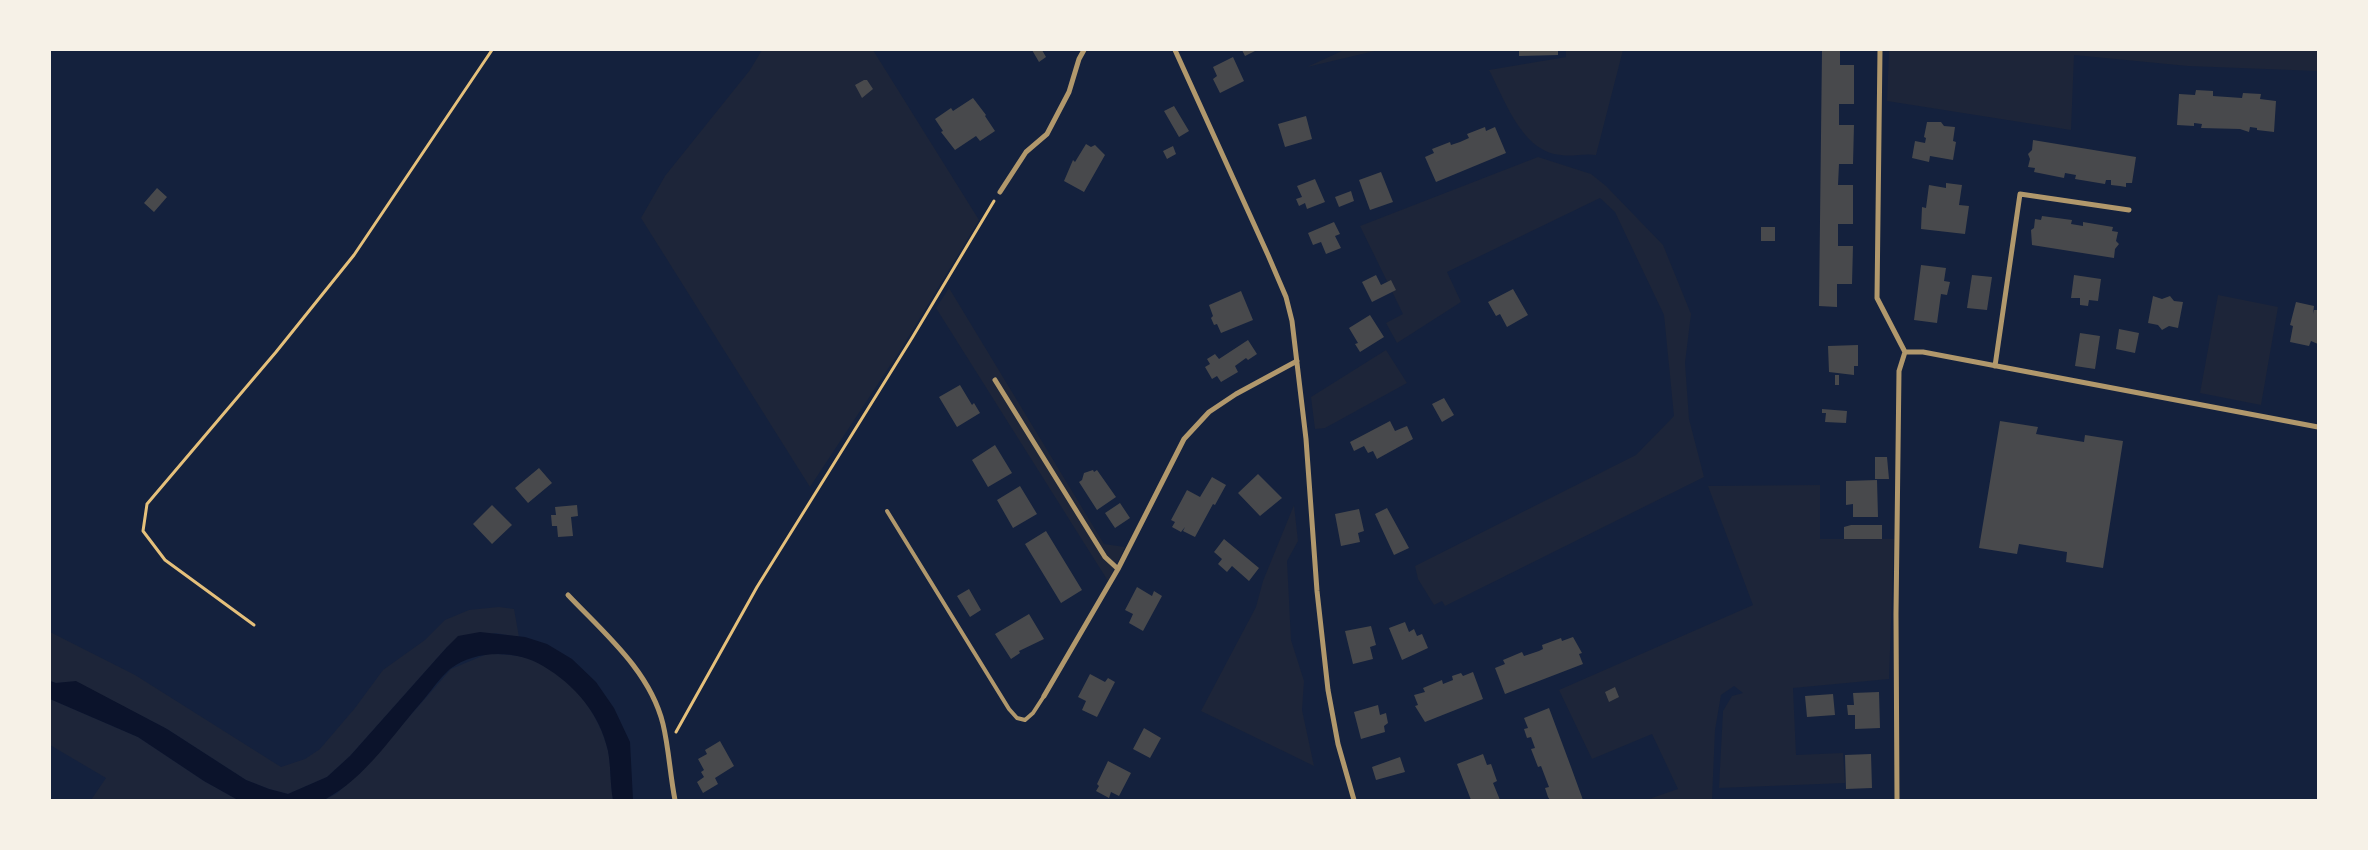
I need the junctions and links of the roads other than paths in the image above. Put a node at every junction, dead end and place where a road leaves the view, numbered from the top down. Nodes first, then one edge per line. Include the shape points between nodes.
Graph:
1 (1084, 50) edge
2 (1175, 50) edge
3 (1880, 50) edge
4 (1000, 192) road end
5 (2129, 210) dead end
6 (1905, 352) junction
7 (1297, 361) junction
8 (1995, 366) junction
9 (995, 380) dead end
10 (2318, 427) edge
11 (887, 511) dead end
12 (1118, 569) junction
13 (568, 596) dead end
14 (1044, 696) joint
15 (675, 800) edge
16 (1354, 800) edge
17 (1897, 800) edge

1 - 4 street via 1069,92 1047,134 1026,152
2 - 7 street via 1286,297
3 - 6 street via 1877,298
5 - 8 street via 2020,194
6 - 8 street via 1924,352
6 - 17 street via 1899,371
7 - 12 street via 1209,412 1184,439
7 - 16 street via 1328,690 1338,744
8 - 10 street
9 - 12 street via 1105,557
11 - 14 lane via 1009,709 1017,718 1025,720
12 - 14 street
13 - 15 street via 628,658 652,693 663,722

